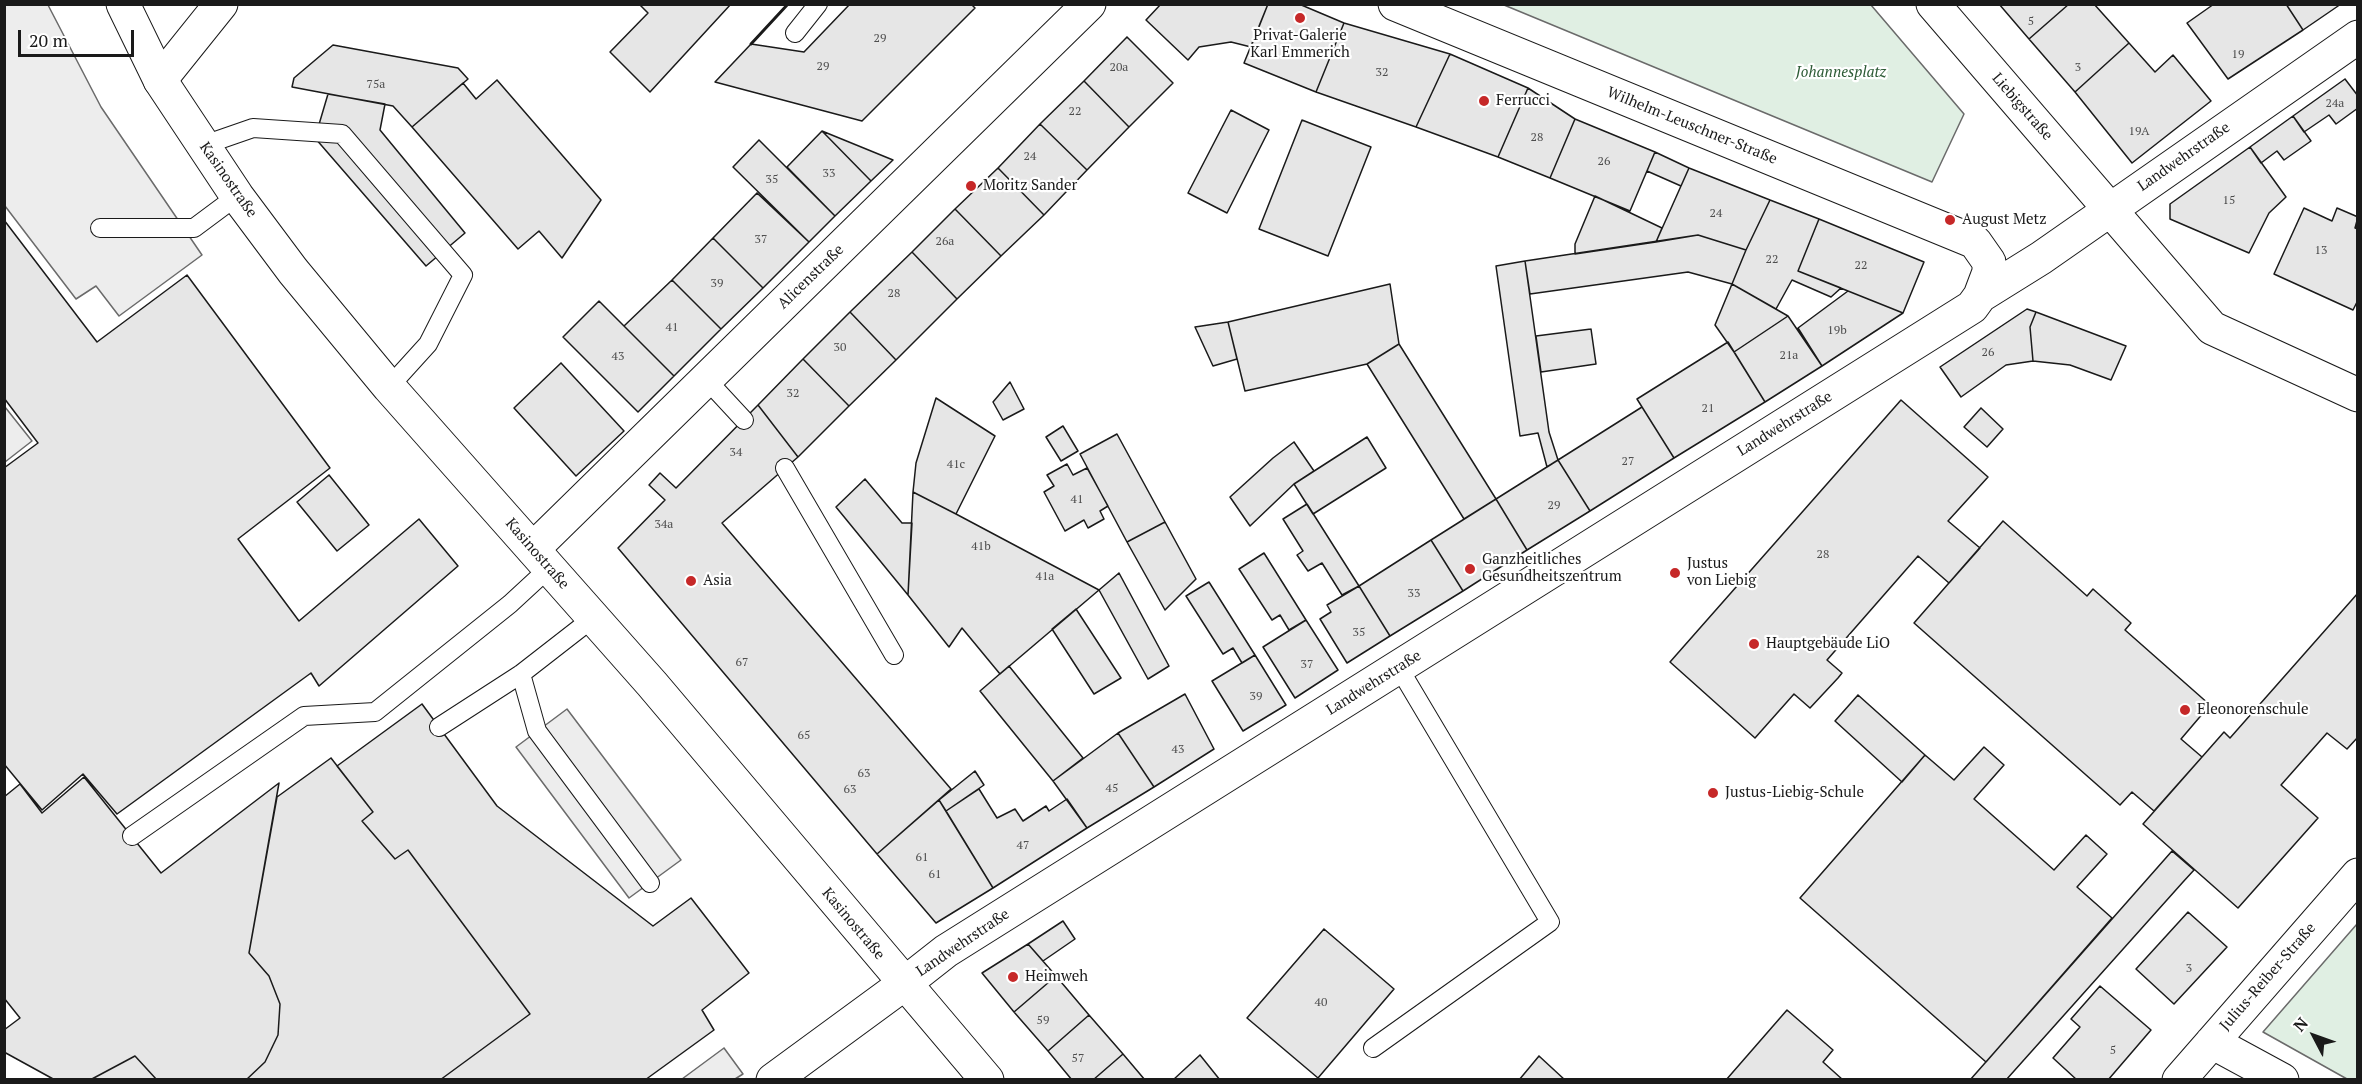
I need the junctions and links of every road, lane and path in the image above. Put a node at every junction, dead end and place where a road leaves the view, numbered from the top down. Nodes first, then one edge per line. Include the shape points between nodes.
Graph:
1 (123, 4) edge
2 (221, 4) edge
3 (818, 4) edge
4 (1089, 4) edge
5 (1395, 4) edge
6 (1933, 4) edge
7 (795, 33) dead end
8 (2358, 37) edge
9 (160, 80) junction
10 (204, 146) junction
11 (237, 196) junction
12 (2110, 210) junction
13 (100, 228) dead end
14 (1980, 296) junction
15 (706, 379) junction
16 (389, 387) junction
17 (2358, 395) edge
18 (744, 420) dead end
19 (785, 468) dead end
20 (541, 558) junction
21 (593, 618) junction
22 (894, 655) dead end
23 (1399, 668) junction
24 (521, 674) junction
25 (439, 727) dead end
26 (132, 836) dead end
27 (2358, 875) edge
28 (650, 883) dead end
29 (904, 984) junction
30 (2212, 1042) junction
31 (1373, 1048) dead end
32 (773, 1080) edge
33 (987, 1080) edge
34 (2179, 1080) edge
35 (2282, 1080) edge

1 - 9 street, Kasinostraße
2 - 9 street
3 - 7 lane
4 - 15 street, Alicenstraße
5 - 14 street, Wilhelm-Leuschner-Straße via 1975,242 1989,262
6 - 12 street, Liebigstraße
8 - 12 street, Landwehrstraße
9 - 10 street, Kasinostraße
10 - 11 street, Kasinostraße
10 - 16 lane via 253,128 342,134 464,275 428,344
11 - 13 lane via 194,228
11 - 16 street, Kasinostraße
12 - 14 street, Landwehrstraße
12 - 17 street via 2212,328
14 - 23 street, Landwehrstraße via 1972,307
15 - 18 lane
15 - 20 street, Alicenstraße
16 - 20 street, Kasinostraße
19 - 22 lane
20 - 21 street, Kasinostraße
20 - 26 lane via 510,604 375,712 304,716
21 - 24 lane
21 - 29 street, Kasinostraße
23 - 29 street, Landwehrstraße via 946,951
23 - 31 lane via 1550,922
24 - 25 lane
24 - 28 lane via 537,731
27 - 30 street, Julius-Reiber-Straße
29 - 32 street, Landwehrstraße
29 - 33 street, Kasinostraße
30 - 34 street, Julius-Reiber-Straße
30 - 35 street

